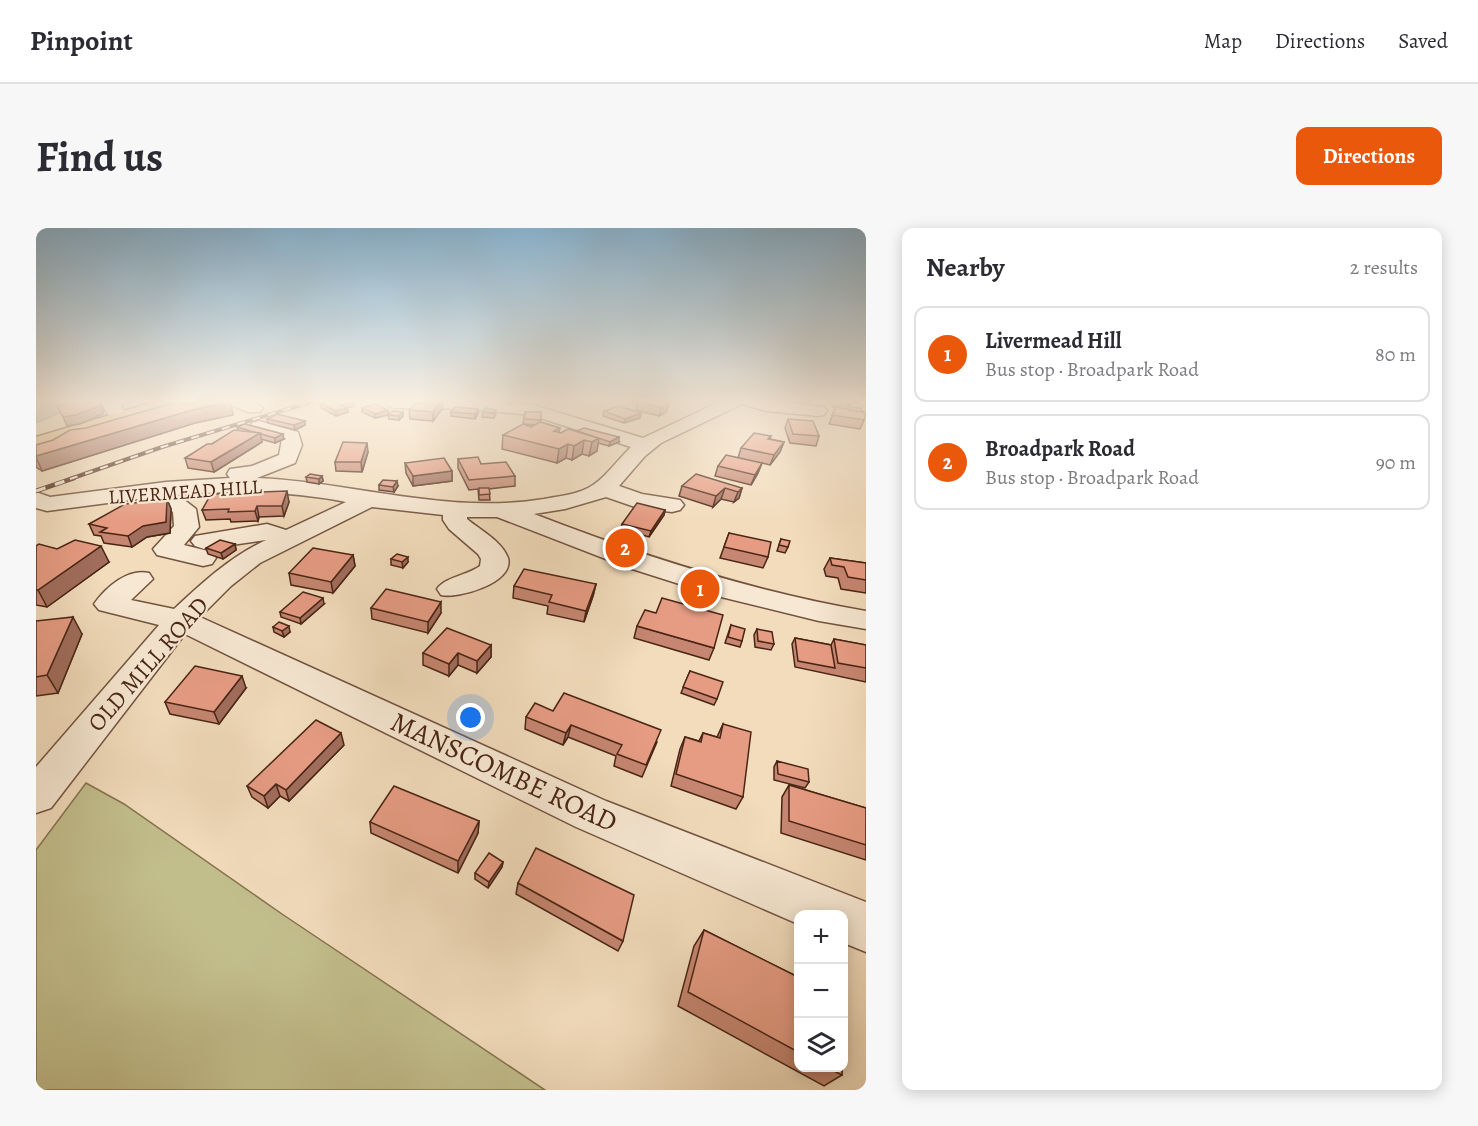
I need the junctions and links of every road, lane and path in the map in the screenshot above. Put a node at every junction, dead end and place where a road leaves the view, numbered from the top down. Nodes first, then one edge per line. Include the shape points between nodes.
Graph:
1 (78, 440) edge
2 (291, 440) edge
3 (630, 440) edge
4 (655, 440) edge
5 (645, 445) junction
6 (36, 454) edge
7 (603, 488) junction
8 (167, 490) junction
9 (370, 499) junction
10 (40, 504) edge
11 (672, 505) dead end
12 (456, 509) junction
13 (502, 510) junction
14 (288, 539) junction
15 (139, 579) dead end
16 (451, 589) dead end
17 (180, 621) junction
18 (866, 621) edge
19 (36, 796) edge
20 (820, 910) edge
21 (848, 921) edge
22 (866, 927) edge

1 - 6 street
2 - 8 street via 288,459 256,472 187,477 171,483
3 - 5 street
4 - 5 street
5 - 7 street
7 - 11 street via 638,501
7 - 13 street via 596,495 557,505
8 - 9 street, LIVERMEAD HILL via 286,486
8 - 10 street, LIVERMEAD HILL
8 - 14 street via 164,496 183,509 187,527 166,549 203,549 261,532
9 - 12 street, LIVERMEAD HILL
9 - 14 street, OLD MILL ROAD
12 - 13 street, LIVERMEAD HILL
12 - 16 street via 455,520 492,552 494,560 484,578
13 - 18 street via 620,558 712,587 814,613
14 - 17 street, OLD MILL ROAD via 251,557 221,580
15 - 17 street, MANSCOMBE ROAD via 109,604
17 - 19 street, OLD MILL ROAD
17 - 20 street, MANSCOMBE ROAD via 591,814
21 - 22 street

